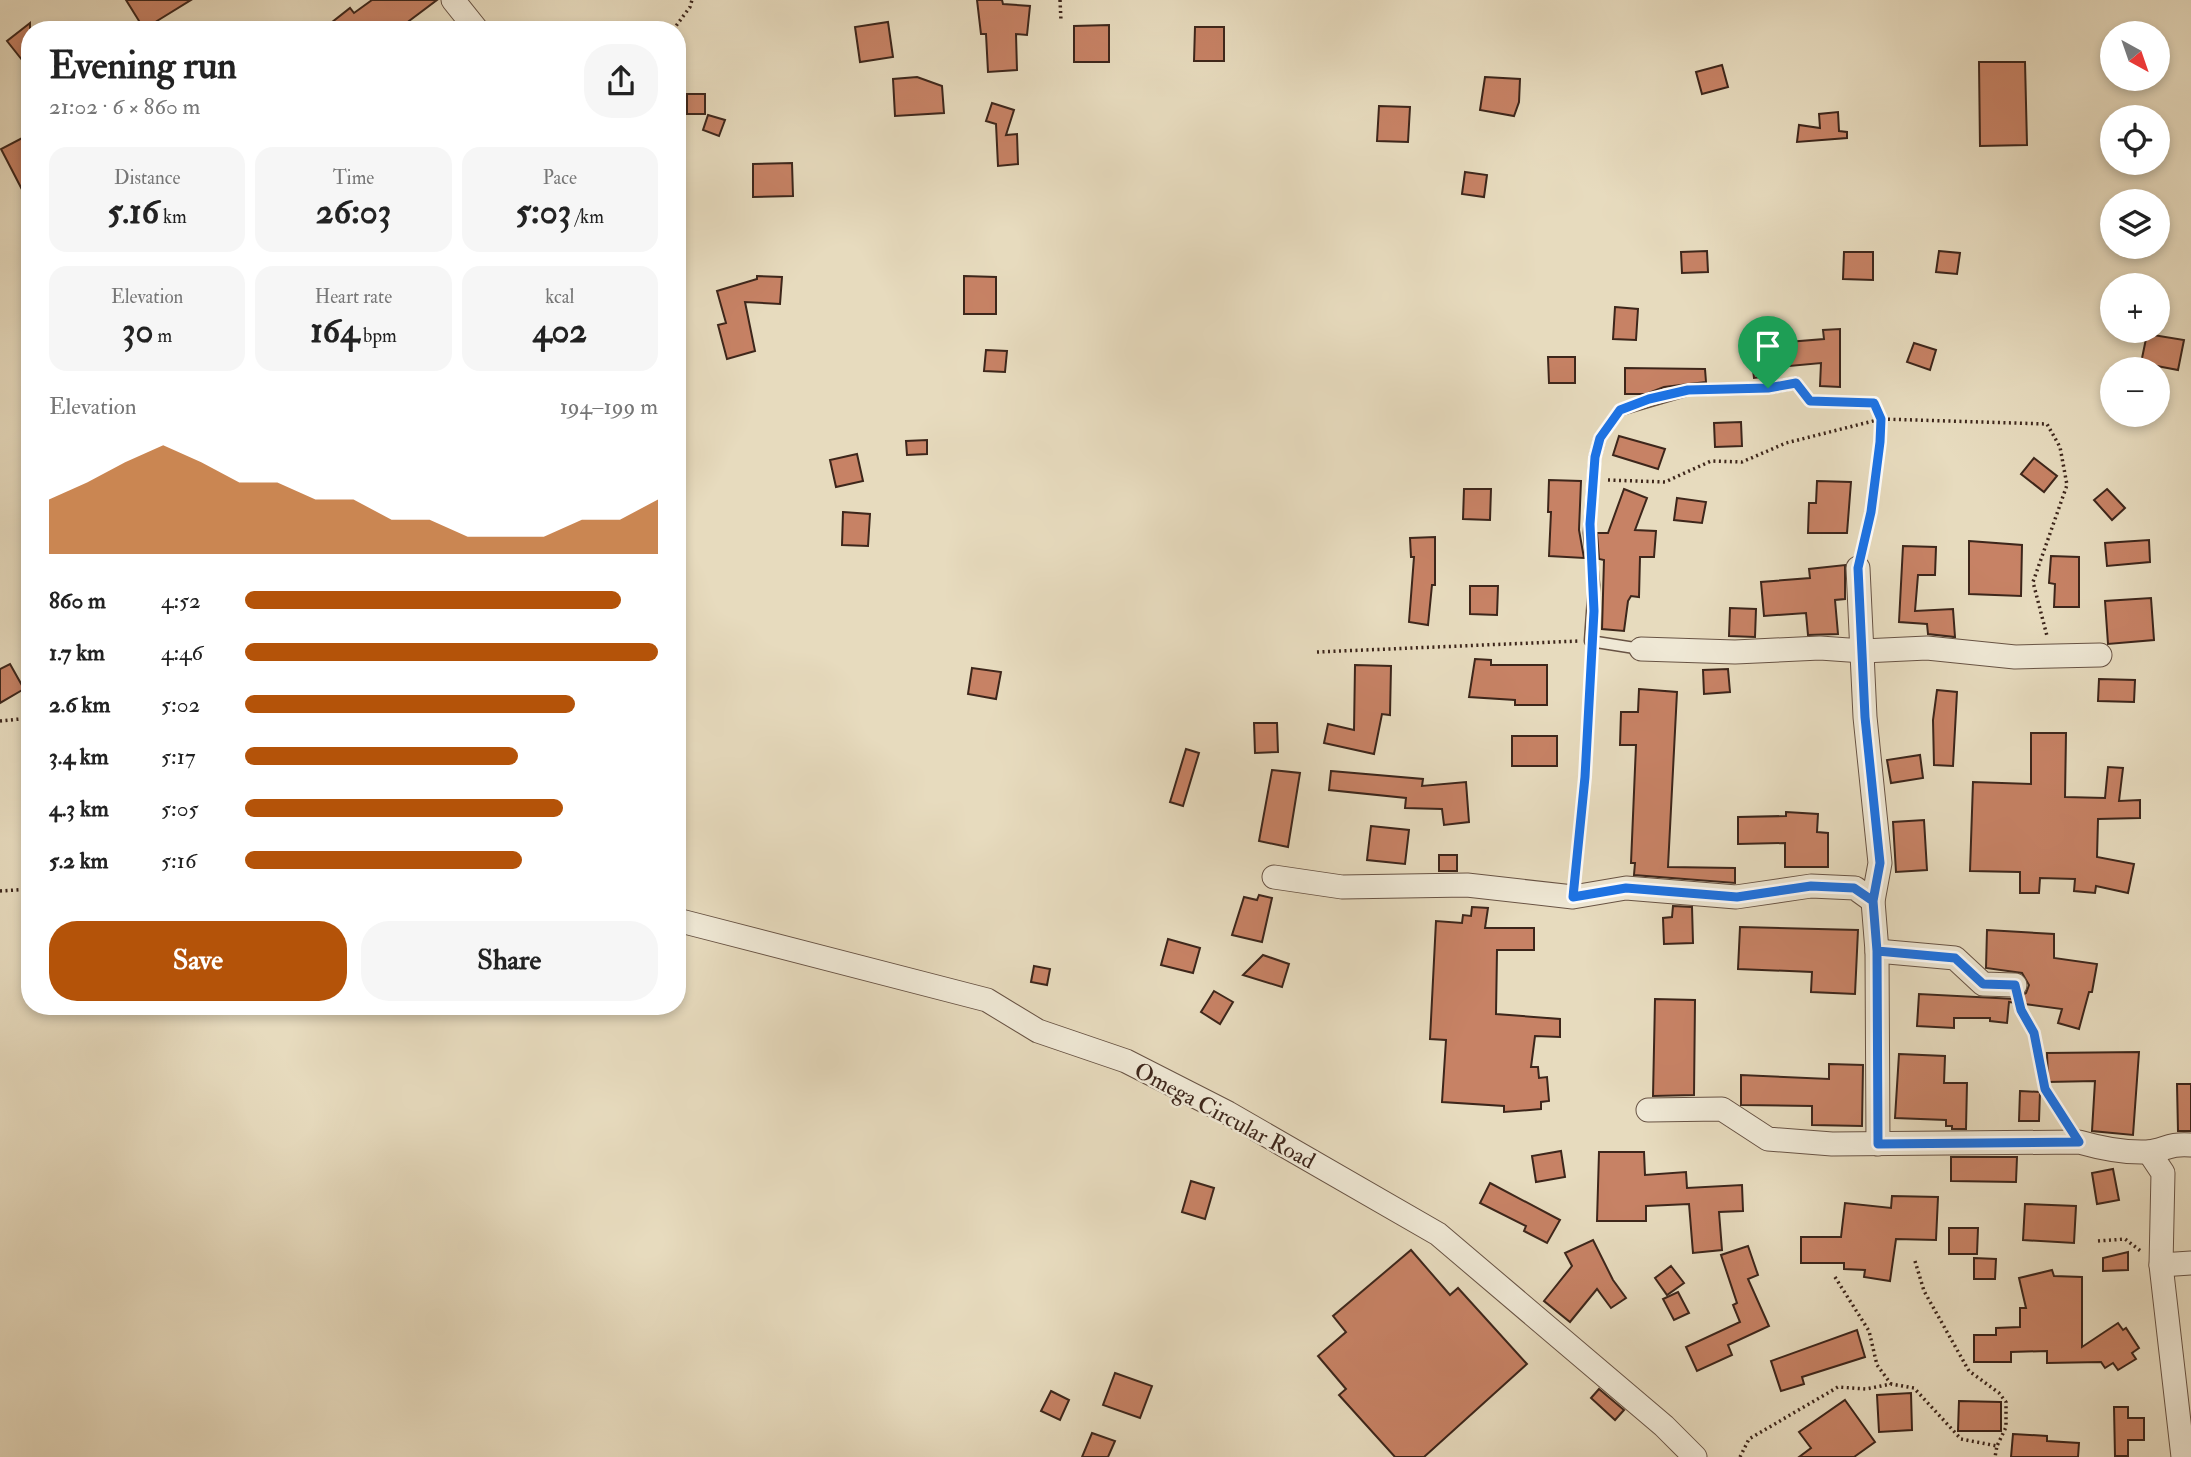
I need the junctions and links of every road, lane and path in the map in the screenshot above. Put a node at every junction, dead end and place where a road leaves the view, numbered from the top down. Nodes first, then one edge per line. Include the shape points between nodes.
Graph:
1 (453, 0) edge
2 (692, 0) edge
3 (1060, 0) edge
4 (1061, 20) dead end
5 (470, 21) edge
6 (680, 21) edge
7 (1796, 383) joint
8 (1881, 419) junction
9 (1595, 479) junction
10 (1858, 568) joint
11 (1590, 641) junction
12 (1641, 649) joint
13 (1863, 651) junction
14 (1317, 652) dead end
15 (2052, 655) junction
16 (2100, 655) dead end
17 (21, 719) edge
18 (0, 721) edge
19 (1274, 877) dead end
20 (21, 890) edge
21 (0, 891) edge
22 (1573, 897) junction
23 (1873, 901) junction
24 (686, 922) edge
25 (1877, 951) junction
26 (2015, 985) joint
27 (1648, 1110) dead end
28 (2079, 1142) junction
29 (1878, 1144) junction
30 (2191, 1145) edge
31 (2149, 1152) junction
32 (2098, 1241) dead end
33 (1915, 1261) dead end
34 (2191, 1263) edge
35 (2161, 1265) junction
36 (1835, 1277) dead end
37 (1891, 1384) junction
38 (1997, 1446) junction
39 (1695, 1457) edge
40 (1740, 1457) edge
41 (1995, 1457) edge
42 (2183, 1457) edge

1 - 5 street
2 - 6 path
3 - 4 path
7 - 8 path via 1810,401 1874,403
7 - 9 lane via 1688,390 1620,410 1600,438
8 - 9 path via 1786,443 1742,462 1711,461 1665,482
8 - 10 path via 1871,512
8 - 15 path via 2048,424 2060,447 2067,485 2033,582
9 - 11 lane via 1589,533 1594,585
10 - 13 street
11 - 12 lane
11 - 14 path
11 - 22 path via 1585,777
12 - 13 street
13 - 15 street via 1927,648 2015,657
13 - 23 street via 1880,863
15 - 16 street
17 - 18 path
19 - 22 street via 1342,887 1467,885
20 - 21 path
22 - 23 street via 1626,888 1737,897 1811,886 1854,888
23 - 25 street
24 - 39 street, Omega Circular Road via 987,1000 1038,1031 1126,1061 1228,1113 1438,1234
25 - 26 street via 1955,958 1983,984
25 - 29 street
26 - 28 path via 2021,1010 2034,1033 2045,1089
27 - 29 street via 1722,1110 1768,1139
28 - 29 street
28 - 31 street
30 - 31 street via 2173,1143
31 - 35 street via 2163,1172
32 - 35 path via 2124,1239
33 - 38 path via 1924,1291 1969,1371 2006,1402 2006,1427
34 - 35 street
35 - 42 street
36 - 37 path via 1869,1331 1877,1365
37 - 38 path via 1914,1388 1961,1439
37 - 40 path via 1866,1389 1838,1387 1749,1439
38 - 41 path

